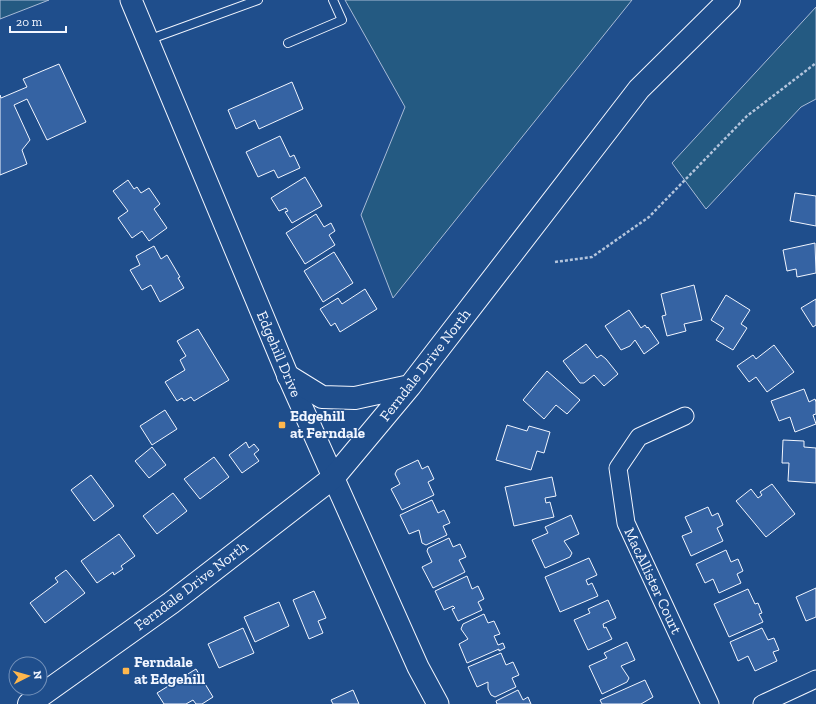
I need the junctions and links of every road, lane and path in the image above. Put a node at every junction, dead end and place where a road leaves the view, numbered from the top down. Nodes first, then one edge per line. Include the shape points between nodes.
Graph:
1 (131, 0) edge
2 (258, 0) edge
3 (333, 0) edge
4 (730, 0) edge
5 (148, 40) junction
6 (288, 43) dead end
7 (816, 63) edge
8 (555, 262) dead end
9 (288, 376) junction
10 (410, 386) junction
11 (685, 416) dead end
12 (334, 477) junction
13 (816, 679) edge
14 (28, 704) edge
15 (438, 704) edge
16 (710, 704) edge
17 (762, 704) edge

1 - 5 street, Edgehill Drive
2 - 5 lane
3 - 6 lane via 342,20
4 - 10 main road, Ferndale Drive North via 639,89
5 - 9 street, Edgehill Drive
7 - 8 path via 747,116 649,217 592,257
9 - 10 main road via 322,397 355,398
9 - 12 street, Edgehill Drive
10 - 12 main road, Ferndale Drive North
11 - 16 street, MacAllister Court via 639,437 618,468 626,523
12 - 14 main road, Ferndale Drive North via 171,603
12 - 15 street, Edgehill Drive via 418,667
13 - 17 street

